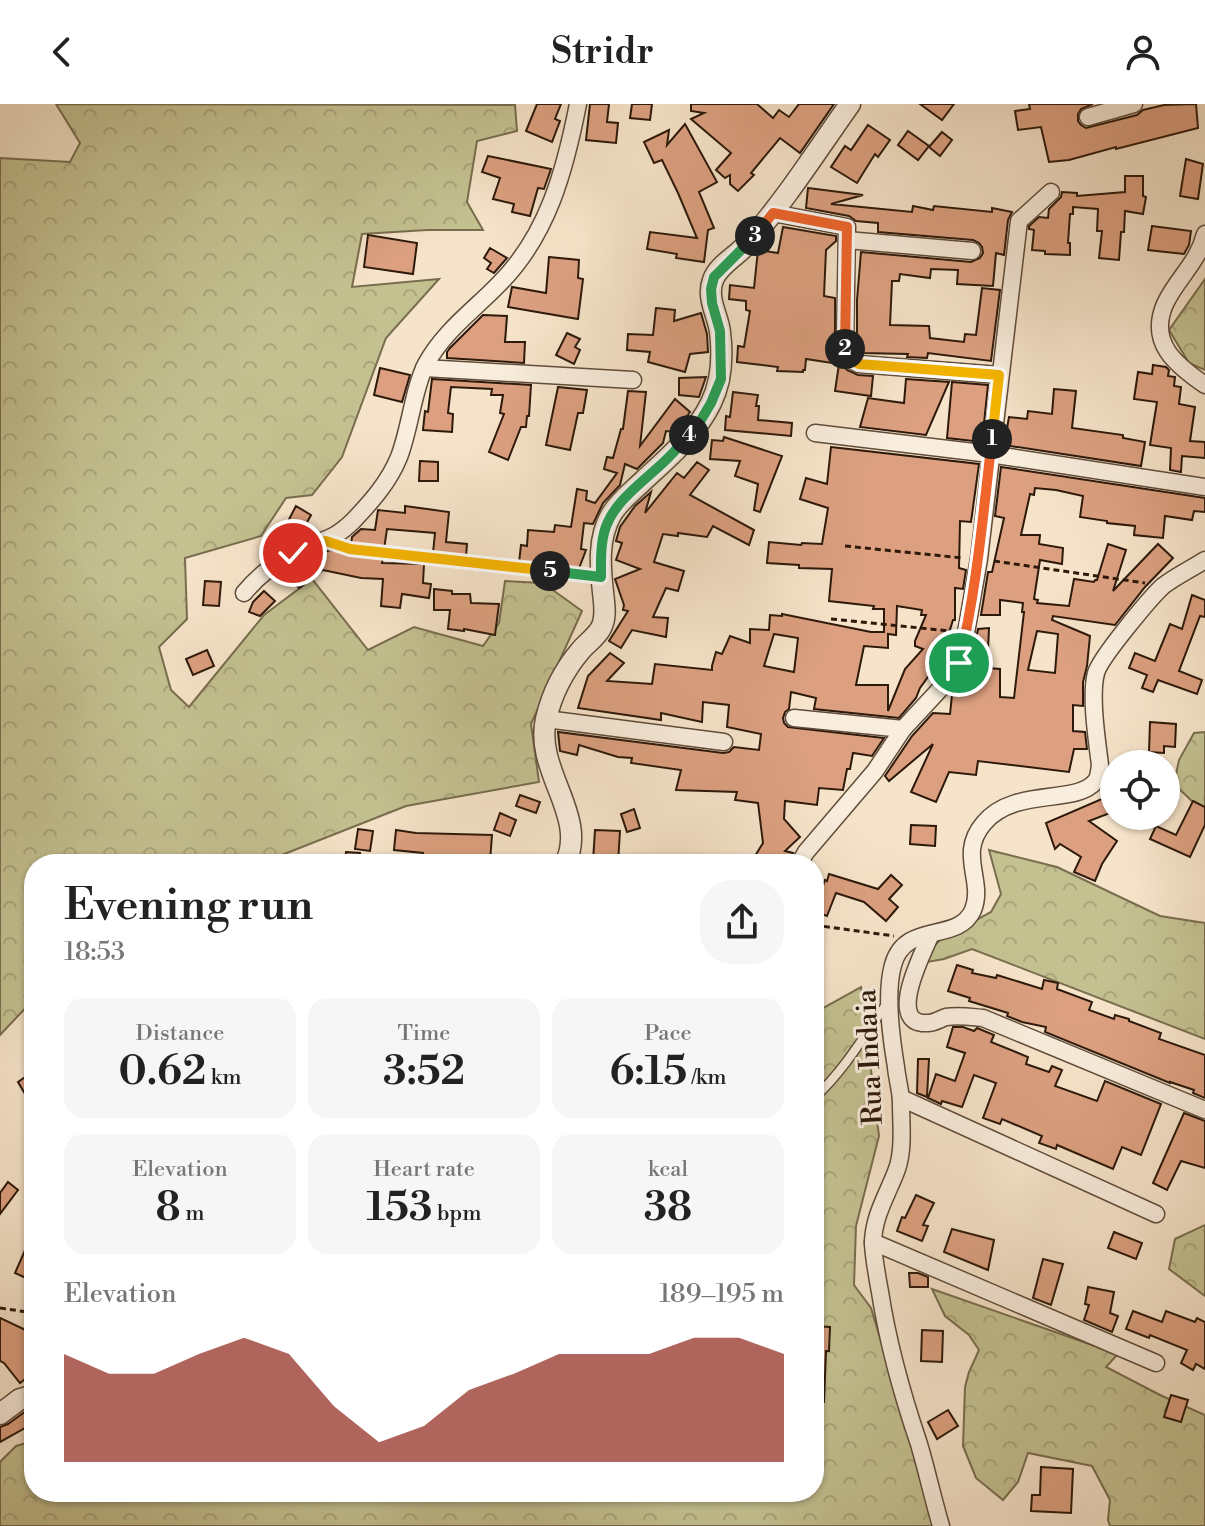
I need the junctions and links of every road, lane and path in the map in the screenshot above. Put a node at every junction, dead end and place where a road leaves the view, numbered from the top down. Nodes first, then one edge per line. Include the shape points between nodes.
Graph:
1 (578, 104) edge
2 (850, 104) edge
3 (1134, 104) edge
4 (1088, 117) dead end
5 (1051, 192) dead end
6 (773, 213) junction
7 (847, 234) junction
8 (1205, 234) edge
9 (972, 251) dead end
10 (424, 368) junction
11 (999, 375) junction
12 (633, 380) dead end
13 (1205, 385) edge
14 (815, 433) dead end
15 (990, 454) junction
16 (1205, 487) edge
17 (326, 541) junction
18 (845, 546) dead end
19 (979, 559) junction
20 (1205, 560) edge
21 (601, 577) junction
22 (1165, 585) junction
23 (244, 593) dead end
24 (831, 619) dead end
25 (966, 633) junction
26 (794, 718) dead end
27 (546, 719) junction
28 (903, 729) junction
29 (724, 742) dead end
30 (570, 854) edge
31 (805, 854) edge
32 (824, 926) edge
33 (931, 934) junction
34 (911, 938) junction
35 (890, 999) junction
36 (824, 1089) edge
37 (901, 1098) junction
38 (1205, 1110) edge
39 (1156, 1214) dead end
40 (873, 1242) junction
41 (0, 1308) edge
42 (24, 1312) edge
43 (1156, 1363) dead end
44 (24, 1398) edge
45 (0, 1414) edge
46 (941, 1526) edge

1 - 10 street via 551,207 528,250 437,345
2 - 6 street
3 - 4 street
5 - 11 street via 1019,221
6 - 7 street
6 - 21 street via 714,277 721,379 698,425 612,514 601,547
7 - 9 street
7 - 11 street via 849,359
8 - 13 street via 1199,255 1164,305 1160,330 1167,354
10 - 12 street
10 - 17 street via 390,475 352,522
11 - 15 street
14 - 15 street
15 - 16 street
15 - 19 street
17 - 21 path via 350,549
17 - 23 street via 293,553
18 - 19 path
19 - 22 path
19 - 25 street
20 - 22 street
21 - 27 street via 601,629 571,662
22 - 33 street via 1096,672 1100,765 1095,782 1076,792 1028,799 987,819 971,851 976,900 972,913 949,930
24 - 25 path
25 - 28 street via 959,663
26 - 28 street
27 - 29 street
27 - 30 street via 545,751 569,818
28 - 31 street
32 - 34 path
33 - 34 street
33 - 38 street via 907,1000 916,1021 983,1018
34 - 35 street, Rua Indaia via 893,964
35 - 36 lane
35 - 37 street, Rua Indaia
37 - 39 street
37 - 40 street, Rua Indaia via 898,1167 876,1218
40 - 43 street
40 - 46 street, Rua Indaia via 890,1344
41 - 42 path
44 - 45 street

